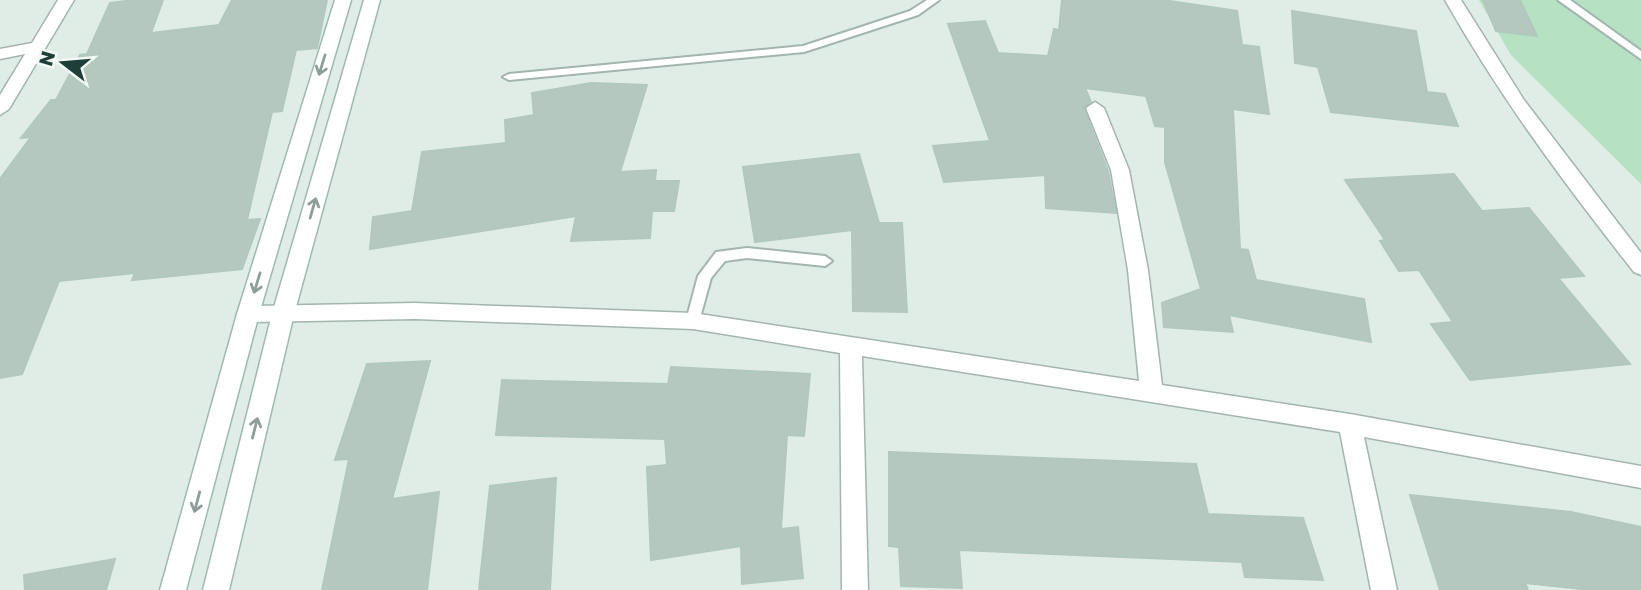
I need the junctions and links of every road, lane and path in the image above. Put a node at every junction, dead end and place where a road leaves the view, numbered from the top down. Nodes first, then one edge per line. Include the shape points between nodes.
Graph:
1 (66, 0) edge
2 (343, 0) edge
3 (372, 0) edge
4 (934, 0) edge
5 (1452, 0) edge
6 (1563, 0) edge
7 (39, 47) junction
8 (0, 54) edge
9 (1641, 56) edge
10 (509, 77) dead end
11 (1095, 108) dead end
12 (0, 109) edge
13 (825, 261) dead end
14 (1641, 267) edge
15 (248, 314) junction
16 (283, 314) junction
17 (693, 321) junction
18 (851, 344) junction
19 (1151, 392) junction
20 (1350, 424) junction
21 (1641, 477) edge
22 (173, 590) edge
23 (216, 590) edge
24 (855, 590) edge
25 (1384, 590) edge

1 - 7 street
2 -> 15 street
16 -> 3 street
4 - 10 lane via 914,13 804,49
5 - 14 street via 1582,194
6 - 9 lane
7 - 8 street
7 - 12 street
11 - 19 street via 1120,170 1138,270
13 - 17 lane via 747,253 721,256 705,276
15 - 16 street
15 -> 22 street
16 - 17 street via 415,311
23 -> 16 street
17 - 18 street
18 - 19 street
18 - 24 street
19 - 20 street
20 - 21 street
20 - 25 street

